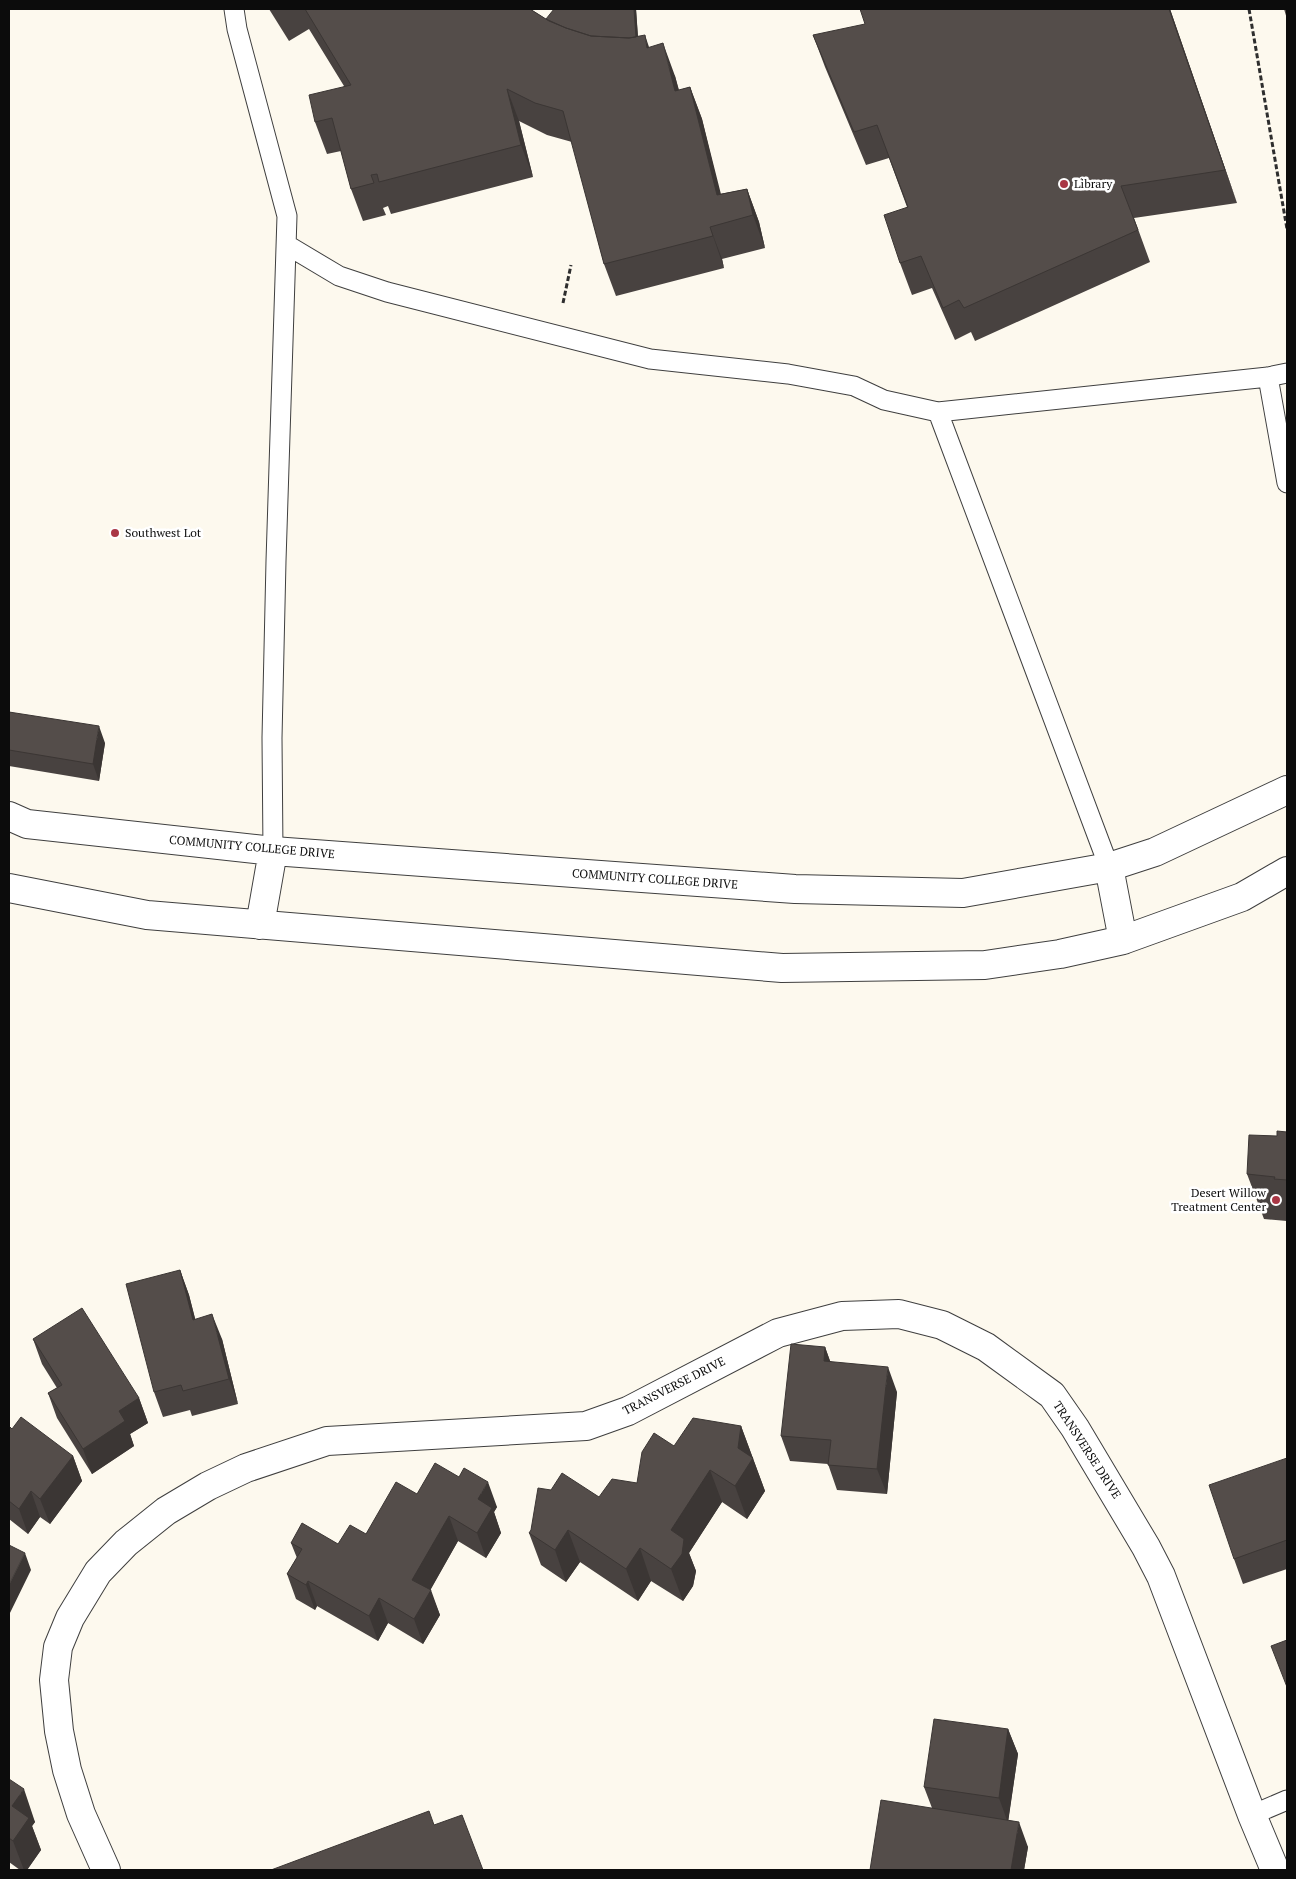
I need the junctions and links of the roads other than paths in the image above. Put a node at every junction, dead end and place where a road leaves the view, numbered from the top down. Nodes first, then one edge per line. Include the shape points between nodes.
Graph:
1 (234, 9) edge
2 (287, 245) junction
3 (1287, 374) edge
4 (1268, 377) junction
5 (938, 412) junction
6 (1287, 483) edge
7 (1287, 790) edge
8 (9, 816) edge
9 (273, 850) junction
10 (1108, 867) junction
11 (1287, 871) edge
12 (9, 888) edge
13 (260, 925) junction
14 (1123, 940) junction
15 (1287, 1800) edge
16 (1252, 1815) junction
17 (106, 1870) edge
18 (1275, 1870) edge

1 - 2 lane via 236,28 287,216
2 - 5 lane via 339,276 387,292 650,359 788,374 854,386 884,400
2 - 9 lane via 276,561
3 - 4 lane
4 - 5 lane
4 - 6 lane
5 - 10 lane
7 - 10 street, COMMUNITY COLLEGE DRIVE via 1155,852
8 - 9 street, COMMUNITY COLLEGE DRIVE via 26,824
9 - 10 street, COMMUNITY COLLEGE DRIVE via 795,889 963,893
9 - 13 street
10 - 14 street
11 - 14 street via 1242,897
12 - 13 street via 147,915
13 - 14 street via 782,968 985,965 1060,954
15 - 16 lane
16 - 17 street, TRANSVERSE DRIVE via 1161,1576 1075,1428 1052,1395 986,1347 942,1325 899,1314 842,1316 778,1332 628,1411 586,1426 327,1441 246,1468 166,1511 126,1542 98,1572 70,1618 58,1647 54,1680 67,1770 81,1814
16 - 18 street, TRANSVERSE DRIVE

